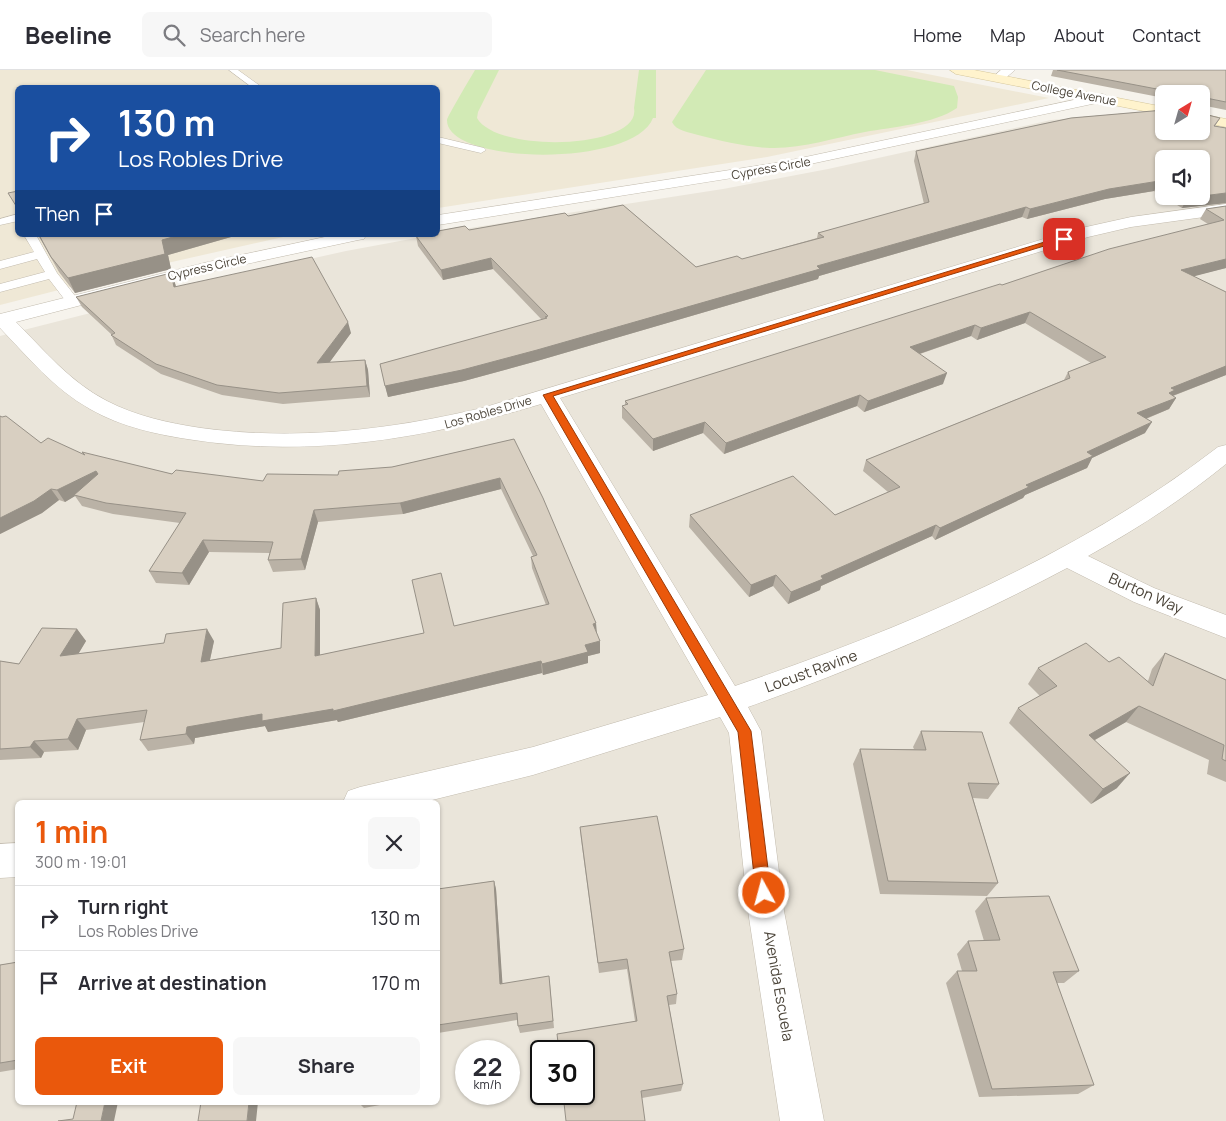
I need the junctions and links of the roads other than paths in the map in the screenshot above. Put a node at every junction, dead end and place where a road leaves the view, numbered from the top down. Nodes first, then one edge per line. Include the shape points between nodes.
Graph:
1 (234, 70) edge
2 (956, 70) edge
3 (1009, 70) edge
4 (998, 78) junction
5 (254, 85) edge
6 (1102, 98) junction
7 (1155, 108) edge
8 (1210, 120) edge
9 (1226, 123) edge
10 (440, 140) edge
11 (481, 150) dead end
12 (1226, 209) edge
13 (15, 218) edge
14 (440, 219) edge
15 (0, 222) edge
16 (31, 237) edge
17 (349, 237) edge
18 (41, 254) junction
19 (0, 265) edge
20 (52, 274) junction
21 (0, 288) edge
22 (74, 301) junction
23 (1, 320) edge
24 (547, 395) junction
25 (1226, 452) edge
26 (1067, 557) junction
27 (1226, 627) edge
28 (728, 702) junction
29 (368, 800) edge
30 (15, 860) edge
31 (0, 861) edge
32 (802, 1121) edge

1 - 5 lane
2 - 4 street, College Avenue
3 - 4 street
4 - 6 street, College Avenue
6 - 7 street, College Avenue
6 - 14 street, Cypress Circle via 782,166
8 - 9 street
10 - 11 lane
12 - 24 street, Los Robles Drive via 1131,222 1083,233
13 - 15 lane
16 - 18 lane
17 - 22 street, Cypress Circle via 208,267
18 - 19 lane
18 - 20 lane
20 - 21 lane
20 - 22 lane
22 - 23 street, Cypress Circle
23 - 24 street, Los Robles Drive via 65,384 90,400 120,415 163,428 212,437 266,441 374,437 430,428
24 - 28 street, Avenida Escuela
25 - 26 street, Locust Ravine via 1143,512
26 - 27 street, Burton Way via 1144,594
26 - 28 street, Locust Ravine via 960,610 852,657
28 - 29 street, Locust Ravine via 556,755
28 - 32 street, Avenida Escuela via 744,731 766,911
30 - 31 street

